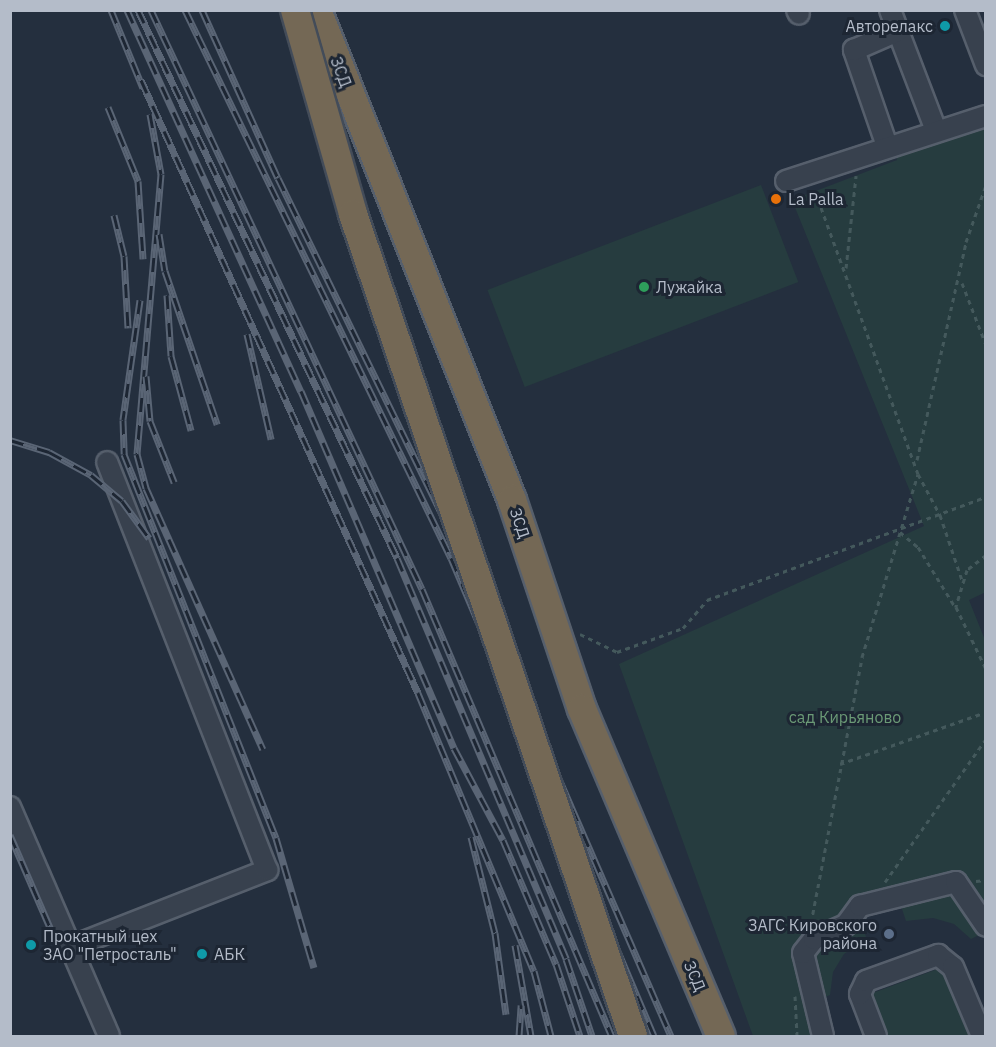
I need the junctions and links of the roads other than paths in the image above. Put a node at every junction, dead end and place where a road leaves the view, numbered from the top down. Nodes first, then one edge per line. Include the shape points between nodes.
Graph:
1 (295, 10) edge
2 (317, 10) edge
3 (890, 10) edge
4 (965, 10) edge
5 (898, 32) junction
6 (986, 65) edge
7 (986, 116) edge
8 (935, 128) junction
9 (887, 146) junction
10 (786, 181) dead end
11 (107, 462) dead end
12 (10, 807) edge
13 (986, 926) edge
14 (71, 947) junction
15 (982, 1031) edge
16 (110, 1036) edge
17 (633, 1036) edge
18 (721, 1036) edge
19 (823, 1036) edge
20 (876, 1036) edge

1 - 17 highway, ЗСД, bridge via 357,225
2 - 18 highway, ЗСД via 512,500 582,709
3 - 5 lane
4 - 6 lane
5 - 8 lane
5 - 9 lane via 854,50
7 - 8 lane
8 - 9 lane
9 - 10 lane
11 - 14 lane via 267,870
12 - 14 lane
13 - 19 lane via 956,882 911,897 873,898 846,925 808,943 804,959
14 - 16 lane
15 - 20 lane via 953,967 938,955 927,955 873,976 861,987

